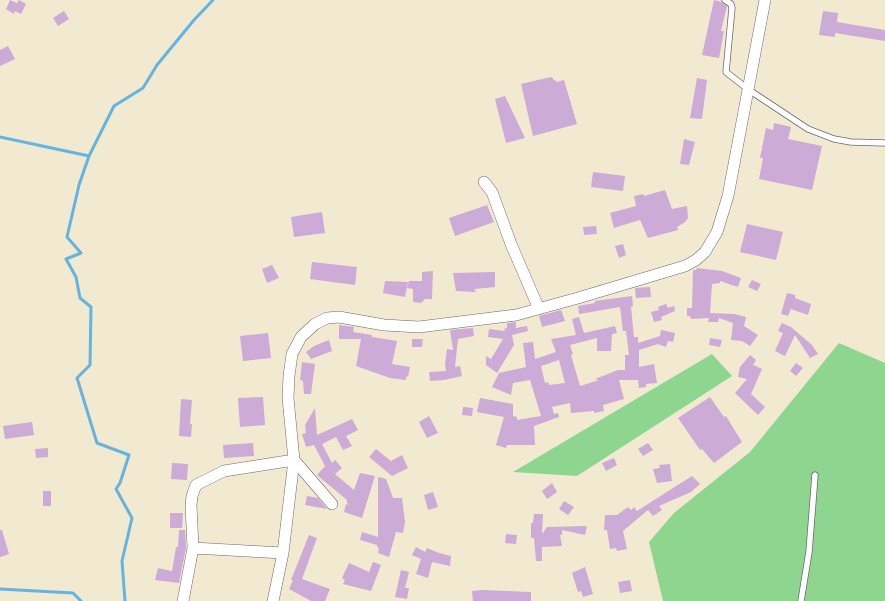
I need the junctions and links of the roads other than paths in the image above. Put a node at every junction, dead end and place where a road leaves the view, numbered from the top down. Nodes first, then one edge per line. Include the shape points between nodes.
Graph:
1 (725, 0) edge
2 (765, 0) edge
3 (749, 90) junction
4 (885, 143) edge
5 (484, 182) dead end
6 (539, 309) junction
7 (294, 460) junction
8 (815, 475) dead end
9 (332, 504) dead end
10 (193, 548) junction
11 (283, 553) junction
12 (183, 601) edge
13 (273, 601) edge
14 (801, 601) edge

1 - 3 lane via 732,8 726,72
2 - 3 street
3 - 4 lane via 800,125 821,134 851,142
3 - 6 street via 728,196 717,232 705,252 685,266
5 - 6 street via 492,192
6 - 7 street via 494,318 418,327 384,325 339,317 327,318 315,324 301,337 292,354 288,398
7 - 9 street
7 - 10 street via 224,471 196,485 191,505
7 - 11 street
8 - 14 lane via 809,552
10 - 11 street
10 - 12 street
11 - 13 street

